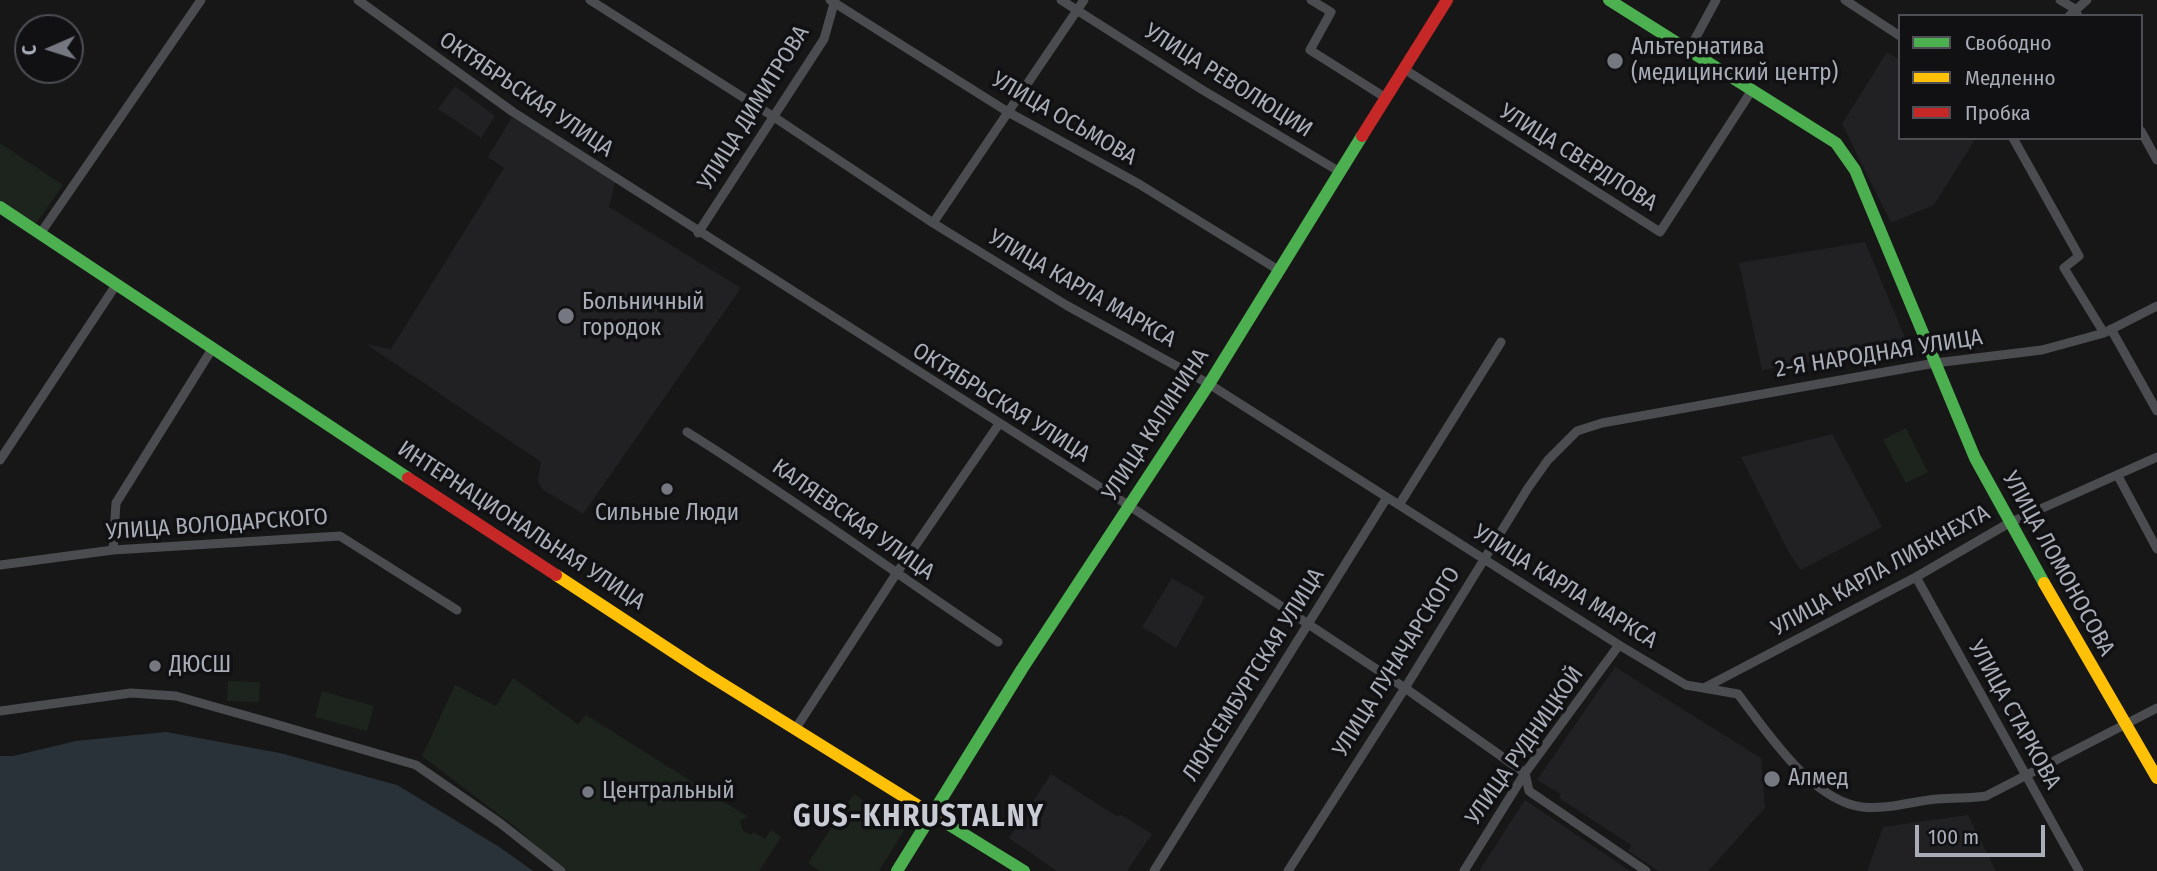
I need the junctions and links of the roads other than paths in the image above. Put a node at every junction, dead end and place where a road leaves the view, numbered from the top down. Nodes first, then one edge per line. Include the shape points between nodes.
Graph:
1 (201, 0) edge
2 (358, 0) edge
3 (590, 0) edge
4 (1061, 0) edge
5 (1084, 0) edge
6 (1311, 0) edge
7 (1447, 0) edge
8 (1609, 0) edge
9 (1716, 0) edge
10 (1845, 0) edge
11 (2060, 0) edge
12 (2087, 0) edge
13 (833, 1) edge
14 (1076, 10) junction
15 (2074, 13) edge
16 (1898, 35) edge
17 (1689, 50) junction
18 (1404, 69) junction
19 (1752, 90) junction
20 (1386, 98) junction
21 (1008, 112) junction
22 (774, 117) junction
23 (2143, 135) edge
24 (2014, 140) edge
25 (2157, 160) edge
26 (1340, 172) junction
27 (0, 207) edge
28 (933, 223) junction
29 (698, 233) junction
30 (40, 234) junction
31 (1279, 271) junction
32 (116, 285) junction
33 (2157, 306) edge
34 (2108, 331) junction
35 (1501, 342) dead end
36 (212, 349) junction
37 (1935, 363) junction
38 (1209, 384) junction
39 (2157, 411) edge
40 (1602, 423) joint
41 (999, 424) junction
42 (687, 432) dead end
43 (2157, 457) edge
44 (0, 460) edge
45 (2118, 476) junction
46 (1386, 499) junction
47 (1128, 505) junction
48 (1399, 505) junction
49 (2009, 523) junction
50 (2157, 549) edge
51 (113, 550) junction
52 (1484, 558) junction
53 (0, 565) edge
54 (896, 574) junction
55 (1916, 577) junction
56 (457, 610) dead end
57 (1309, 624) junction
58 (998, 642) dead end
59 (1619, 645) junction
60 (1405, 688) junction
61 (1702, 689) junction
62 (2157, 708) edge
63 (0, 711) edge
64 (2125, 725) junction
65 (796, 728) junction
66 (1525, 773) junction
67 (2026, 776) junction
68 (2157, 778) edge
69 (933, 815) junction
70 (561, 871) edge
71 (897, 871) edge
72 (1024, 871) edge
73 (1154, 871) edge
74 (1288, 871) edge
75 (1464, 871) edge
76 (1646, 871) edge
77 (2079, 871) edge

1 - 30 street
2 - 29 street, ОКТЯБРЬСКАЯ УЛИЦА via 513,113
3 - 22 street, УЛИЦА КАРЛА МАРКСА
4 - 14 street, УЛИЦА РЕВОЛЮЦИИ
5 - 14 street
6 - 20 street via 1331,12 1310,50
7 - 18 main road, УЛИЦА КАЛИНИНА
8 - 17 main road, УЛИЦА ЛОМОНОСОВА
9 - 17 street
10 - 16 street
11 - 15 street
12 - 15 street
13 - 21 street, УЛИЦА ОСЬМОВА
13 - 22 street, УЛИЦА ДИМИТРОВА via 824,39
14 - 21 street
14 - 26 street, УЛИЦА РЕВОЛЮЦИИ
17 - 19 main road, УЛИЦА ЛОМОНОСОВА
18 - 19 street, УЛИЦА СВЕРДЛОВА via 1660,232
18 - 20 main road, УЛИЦА КАЛИНИНА
19 - 37 main road, УЛИЦА ЛОМОНОСОВА via 1836,143 1855,170
20 - 26 main road, УЛИЦА КАЛИНИНА
21 - 28 street
21 - 31 street, УЛИЦА ОСЬМОВА via 1139,184
22 - 28 street, УЛИЦА КАРЛА МАРКСА
22 - 29 street, УЛИЦА ДИМИТРОВА
23 - 25 street
24 - 34 street via 2079,256 2064,268
26 - 31 main road, УЛИЦА КАЛИНИНА
27 - 30 main road, ИНТЕРНАЦИОНАЛЬНАЯ УЛИЦА
28 - 38 street, УЛИЦА КАРЛА МАРКСА via 1066,305
29 - 41 street, ОКТЯБРЬСКАЯ УЛИЦА
30 - 32 main road, ИНТЕРНАЦИОНАЛЬНАЯ УЛИЦА
31 - 38 main road, УЛИЦА КАЛИНИНА
32 - 36 main road, ИНТЕРНАЦИОНАЛЬНАЯ УЛИЦА
32 - 44 street
33 - 34 street, 2-Я НАРОДНАЯ УЛИЦА
34 - 37 street, 2-Я НАРОДНАЯ УЛИЦА via 2042,350
34 - 39 street
35 - 48 street
36 - 51 street via 116,503
36 - 65 main road, ИНТЕРНАЦИОНАЛЬНАЯ УЛИЦА
37 - 40 street, 2-Я НАРОДНАЯ УЛИЦА
37 - 49 main road, УЛИЦА ЛОМОНОСОВА via 1975,458
38 - 46 street, УЛИЦА КАРЛА МАРКСА
38 - 47 main road, УЛИЦА КАЛИНИНА
40 - 52 street, УЛИЦА ЛУНАЧАРСКОГО via 1577,431 1548,460
41 - 47 street, ОКТЯБРЬСКАЯ УЛИЦА
41 - 54 street
42 - 54 street, КАЛЯЕВСКАЯ УЛИЦА
43 - 45 street, УЛИЦА КАРЛА ЛИБКНЕХТА
45 - 49 street, УЛИЦА КАРЛА ЛИБКНЕХТА
45 - 50 street
46 - 48 street, УЛИЦА КАРЛА МАРКСА
46 - 57 street, ЛЮКСЕМБУРГСКАЯ УЛИЦА
47 - 57 street, ОКТЯБРЬСКАЯ УЛИЦА
47 - 69 main road, УЛИЦА КАЛИНИНА
48 - 52 street, УЛИЦА КАРЛА МАРКСА
49 - 55 street, УЛИЦА КАРЛА ЛИБКНЕХТА
49 - 64 main road, УЛИЦА ЛОМОНОСОВА
51 - 53 street, УЛИЦА ВОЛОДАРСКОГО
51 - 56 street, УЛИЦА ВОЛОДАРСКОГО via 340,536
52 - 59 street, УЛИЦА КАРЛА МАРКСА
52 - 60 street, УЛИЦА ЛУНАЧАРСКОГО
54 - 58 street, КАЛЯЕВСКАЯ УЛИЦА
54 - 65 street
55 - 61 street, УЛИЦА КАРЛА ЛИБКНЕХТА
55 - 67 street, УЛИЦА СТАРКОВА
57 - 60 street, ОКТЯБРЬСКАЯ УЛИЦА
57 - 73 street, ЛЮКСЕМБУРГСКАЯ УЛИЦА
59 - 61 street, УЛИЦА КАРЛА МАРКСА via 1686,685
59 - 66 street, УЛИЦА РУДНИЦКОЙ
60 - 66 street, ОКТЯБРЬСКАЯ УЛИЦА
60 - 74 street, УЛИЦА ЛУНАЧАРСКОГО
61 - 67 street, УЛИЦА КАРЛА МАРКСА via 1738,694 1814,786 1850,805 1872,808 1940,798 1971,799
62 - 64 street, УЛИЦА КАРЛА МАРКСА
63 - 70 street via 131,694 176,696 272,723 416,765 500,822
64 - 67 street, УЛИЦА КАРЛА МАРКСА
64 - 68 main road, УЛИЦА ЛОМОНОСОВА
65 - 69 main road, ИНТЕРНАЦИОНАЛЬНАЯ УЛИЦА
66 - 75 street, УЛИЦА РУДНИЦКОЙ
66 - 76 street, ОКТЯБРЬСКАЯ УЛИЦА via 1529,791
67 - 77 street, УЛИЦА СТАРКОВА
69 - 71 main road, УЛИЦА КАЛИНИНА
69 - 72 main road, ИНТЕРНАЦИОНАЛЬНАЯ УЛИЦА

